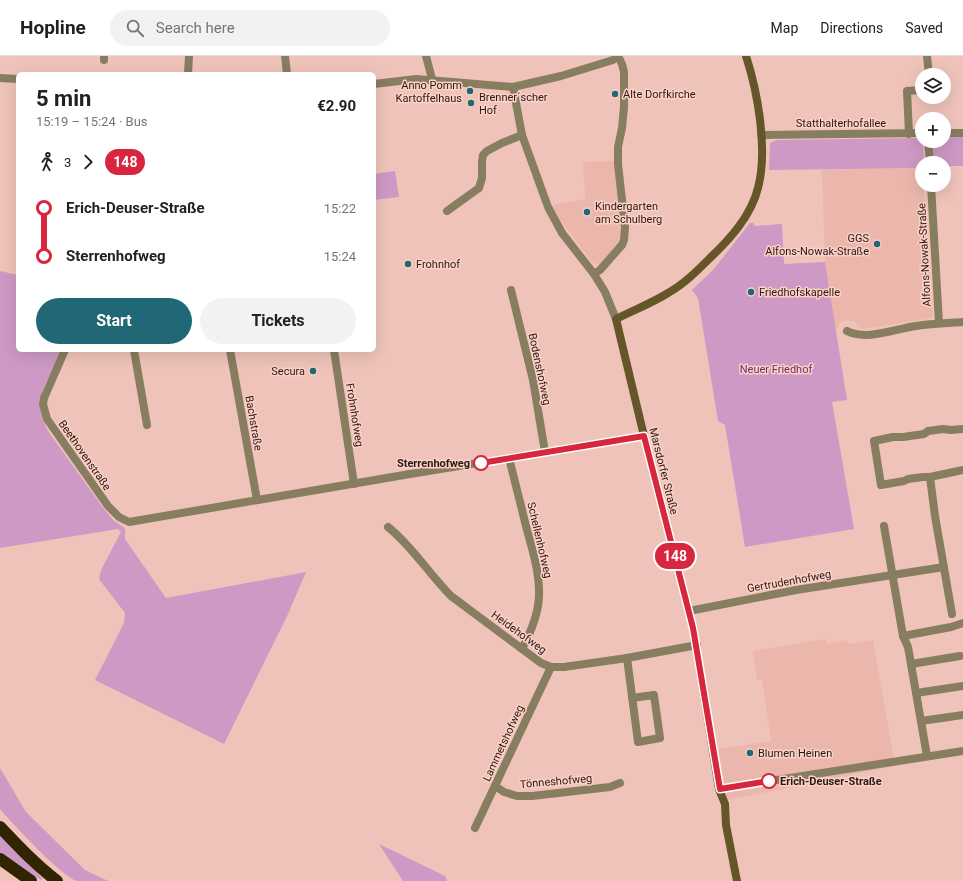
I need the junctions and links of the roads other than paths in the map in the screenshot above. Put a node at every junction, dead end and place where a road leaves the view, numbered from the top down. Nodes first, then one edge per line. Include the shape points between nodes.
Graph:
1 (189, 56) edge
2 (285, 56) edge
3 (426, 56) edge
4 (618, 56) edge
5 (746, 56) edge
6 (927, 56) edge
7 (928, 68) edge
8 (188, 72) edge
9 (288, 72) edge
10 (0, 78) edge
11 (16, 79) edge
12 (432, 79) junction
13 (376, 84) edge
14 (513, 87) junction
15 (915, 90) edge
16 (951, 133) edge
17 (963, 133) edge
18 (909, 134) junction
19 (915, 134) edge
20 (522, 135) junction
21 (761, 135) junction
22 (931, 192) edge
23 (447, 211) dead end
24 (594, 274) junction
25 (511, 290) dead end
26 (616, 319) junction
27 (963, 322) edge
28 (939, 323) junction
29 (847, 331) dead end
30 (64, 352) edge
31 (134, 352) edge
32 (230, 352) edge
33 (334, 352) edge
34 (147, 425) dead end
35 (963, 429) edge
36 (644, 436) junction
37 (544, 452) junction
38 (509, 458) junction
39 (963, 470) edge
40 (930, 478) junction
41 (354, 484) junction
42 (257, 500) junction
43 (884, 526) dead end
44 (388, 527) dead end
45 (944, 567) junction
46 (893, 575) junction
47 (689, 611) junction
48 (952, 614) dead end
49 (963, 623) edge
50 (903, 636) junction
51 (697, 645) junction
52 (522, 649) junction
53 (960, 656) dead end
54 (627, 658) junction
55 (911, 664) junction
56 (550, 667) junction
57 (963, 686) edge
58 (916, 693) junction
59 (632, 698) junction
60 (963, 715) edge
61 (921, 722) junction
62 (963, 751) edge
63 (927, 756) junction
64 (620, 783) dead end
65 (495, 786) junction
66 (720, 789) junction
67 (0, 827) edge
68 (475, 828) dead end
69 (0, 859) edge
70 (31, 881) edge
71 (57, 881) edge
72 (737, 881) edge

1 - 8 street
2 - 9 street
3 - 12 street
4 - 14 street via 613,60 561,76
4 - 24 street via 624,72 624,114 618,164 625,227 624,240 618,250
5 - 21 street via 754,84
6 - 7 street
10 - 11 street
12 - 13 street
12 - 14 street
14 - 20 street, Marsdorfer Straße
15 - 18 street via 907,91
16 - 17 street
18 - 19 street, Statthalterhofallee
18 - 21 street, Statthalterhofallee
20 - 23 street via 502,143 483,155 479,188
20 - 24 street, Marsdorfer Straße via 548,207 562,233
21 - 26 street via 758,189 741,224 720,249 688,279 668,294
22 - 28 street, Alfons-Nowak-Straße
24 - 26 street, Marsdorfer Straße
25 - 37 street, Bodenshofweg via 533,380
26 - 36 street, Marsdorfer Straße
27 - 28 street
28 - 29 street via 865,335
30 - 42 street, Beethovenstraße via 44,398 47,419 108,506 119,517 132,522
31 - 34 street
32 - 42 street, Bachstraße
33 - 41 street, Frohnhofweg
35 - 40 street via 928,431 903,438 893,437 874,441 881,485 922,477
36 - 37 street
36 - 47 street, Marsdorfer Straße
37 - 38 street
38 - 41 street
38 - 52 street, Schellenhofweg via 536,562 538,579 537,615
39 - 40 street
40 - 45 street
41 - 42 street
43 - 46 street
44 - 52 street, Heidehofweg via 399,535 451,596
45 - 46 street, Gertrudenhofweg
45 - 48 street
46 - 47 street, Gertrudenhofweg via 796,590
46 - 50 street
47 - 51 street, Marsdorfer Straße
49 - 50 street
50 - 55 street
51 - 54 street, Heidehofweg
51 - 66 street, Marsdorfer Straße
52 - 56 street, Heidehofweg
53 - 55 street
54 - 56 street, Heidehofweg
54 - 59 street
55 - 58 street
56 - 65 street, Lammetshofweg
57 - 58 street
58 - 61 street
59 - 59 street via 654,694 660,738 638,742
60 - 61 street
61 - 63 street
62 - 63 street
63 - 66 street
64 - 65 street, Tönneshofweg via 610,787 532,796 517,796
65 - 68 street, Lammetshofweg
66 - 72 street, Marsdorfer Straße via 725,804 726,825
67 - 71 highway via 19,848
69 - 70 highway

